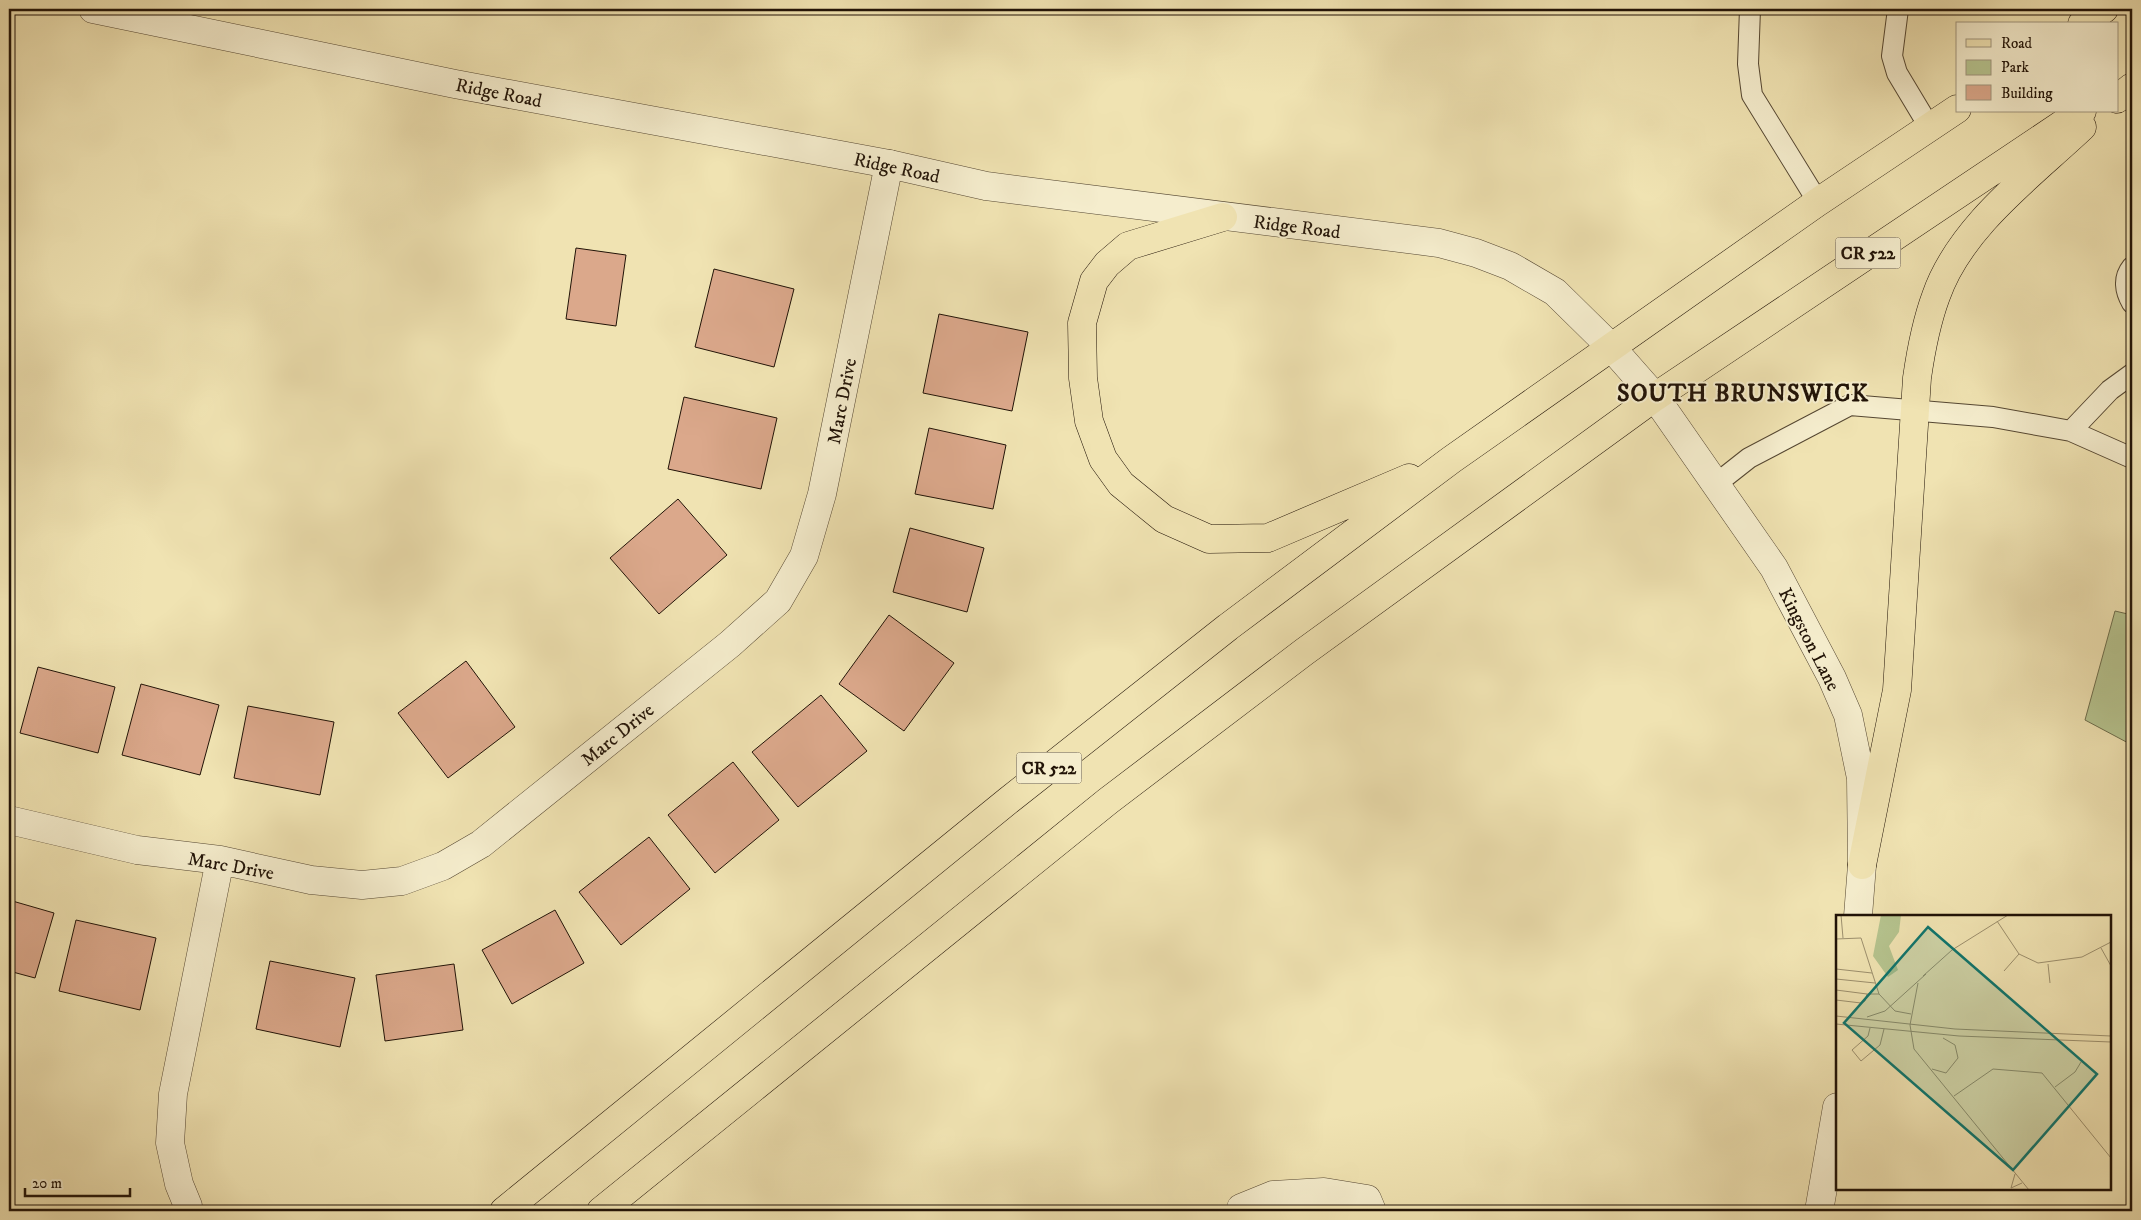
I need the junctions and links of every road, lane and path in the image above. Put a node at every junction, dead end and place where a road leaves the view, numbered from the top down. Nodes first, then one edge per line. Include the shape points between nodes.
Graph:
1 (93, 9) edge
2 (1750, 9) edge
3 (1898, 9) edge
4 (2104, 9) edge
5 (2085, 22) edge
6 (2132, 78) edge
7 (2118, 87) edge
8 (2132, 87) edge
9 (2118, 98) edge
10 (1956, 110) edge
11 (2081, 112) edge
12 (2100, 112) edge
13 (1930, 128) junction
14 (889, 164) junction
15 (1818, 202) junction
16 (1223, 217) junction
17 (2132, 267) edge
18 (2132, 303) edge
19 (1611, 347) junction
20 (2132, 374) edge
21 (1655, 397) junction
22 (1915, 410) junction
23 (2071, 431) junction
24 (2132, 458) edge
25 (1451, 460) junction
26 (1716, 484) junction
27 (9, 820) edge
28 (220, 860) junction
29 (1862, 865) junction
30 (1858, 915) edge
31 (1836, 1113) edge
32 (188, 1206) dead end
33 (504, 1211) edge
34 (601, 1211) edge
35 (1241, 1211) edge
36 (1372, 1211) edge
37 (1819, 1211) edge

1 - 14 street, Ridge Road via 455,84
2 - 15 lane via 1748,64 1752,95
3 - 13 lane via 1892,56 1897,73
4 - 5 main road
6 - 7 main road
8 - 9 main road
10 - 13 main road, CR 522
11 - 21 main road, CR 522
12 - 22 main road via 1981,222 1957,255 1936,295 1922,342
13 - 15 main road, CR 522
14 - 16 street, Ridge Road via 986,186
14 - 28 street, Marc Drive via 822,494 804,556 778,600 730,644 481,844 443,866 402,881 362,885 311,880
15 - 19 main road, CR 522
16 - 19 street, Ridge Road via 1439,243 1476,253 1510,266 1555,292
16 - 25 main road via 1128,246 1107,264 1094,281 1082,323 1083,378 1089,421 1103,459 1121,484 1164,519 1210,540 1268,538
17 - 18 lane via 2127,273 2126,293
19 - 21 street, Ridge Road
19 - 25 main road, CR 522
20 - 23 lane via 2110,390
21 - 26 street, Kingston Lane
21 - 34 main road, CR 522 via 1312,646 1108,801
22 - 23 lane via 1992,417
22 - 26 lane via 1850,405 1748,458
22 - 29 main road via 1897,690
23 - 24 lane
25 - 33 main road, CR 522 via 1228,627 1024,788
26 - 29 street, Kingston Lane via 1774,568 1848,715 1861,778
27 - 28 street, Marc Drive via 137,850
28 - 32 street via 173,1094 170,1143 179,1184
29 - 30 street, Kingston Lane
31 - 37 street
35 - 36 street via 1241,1208 1273,1196 1324,1192 1367,1199

